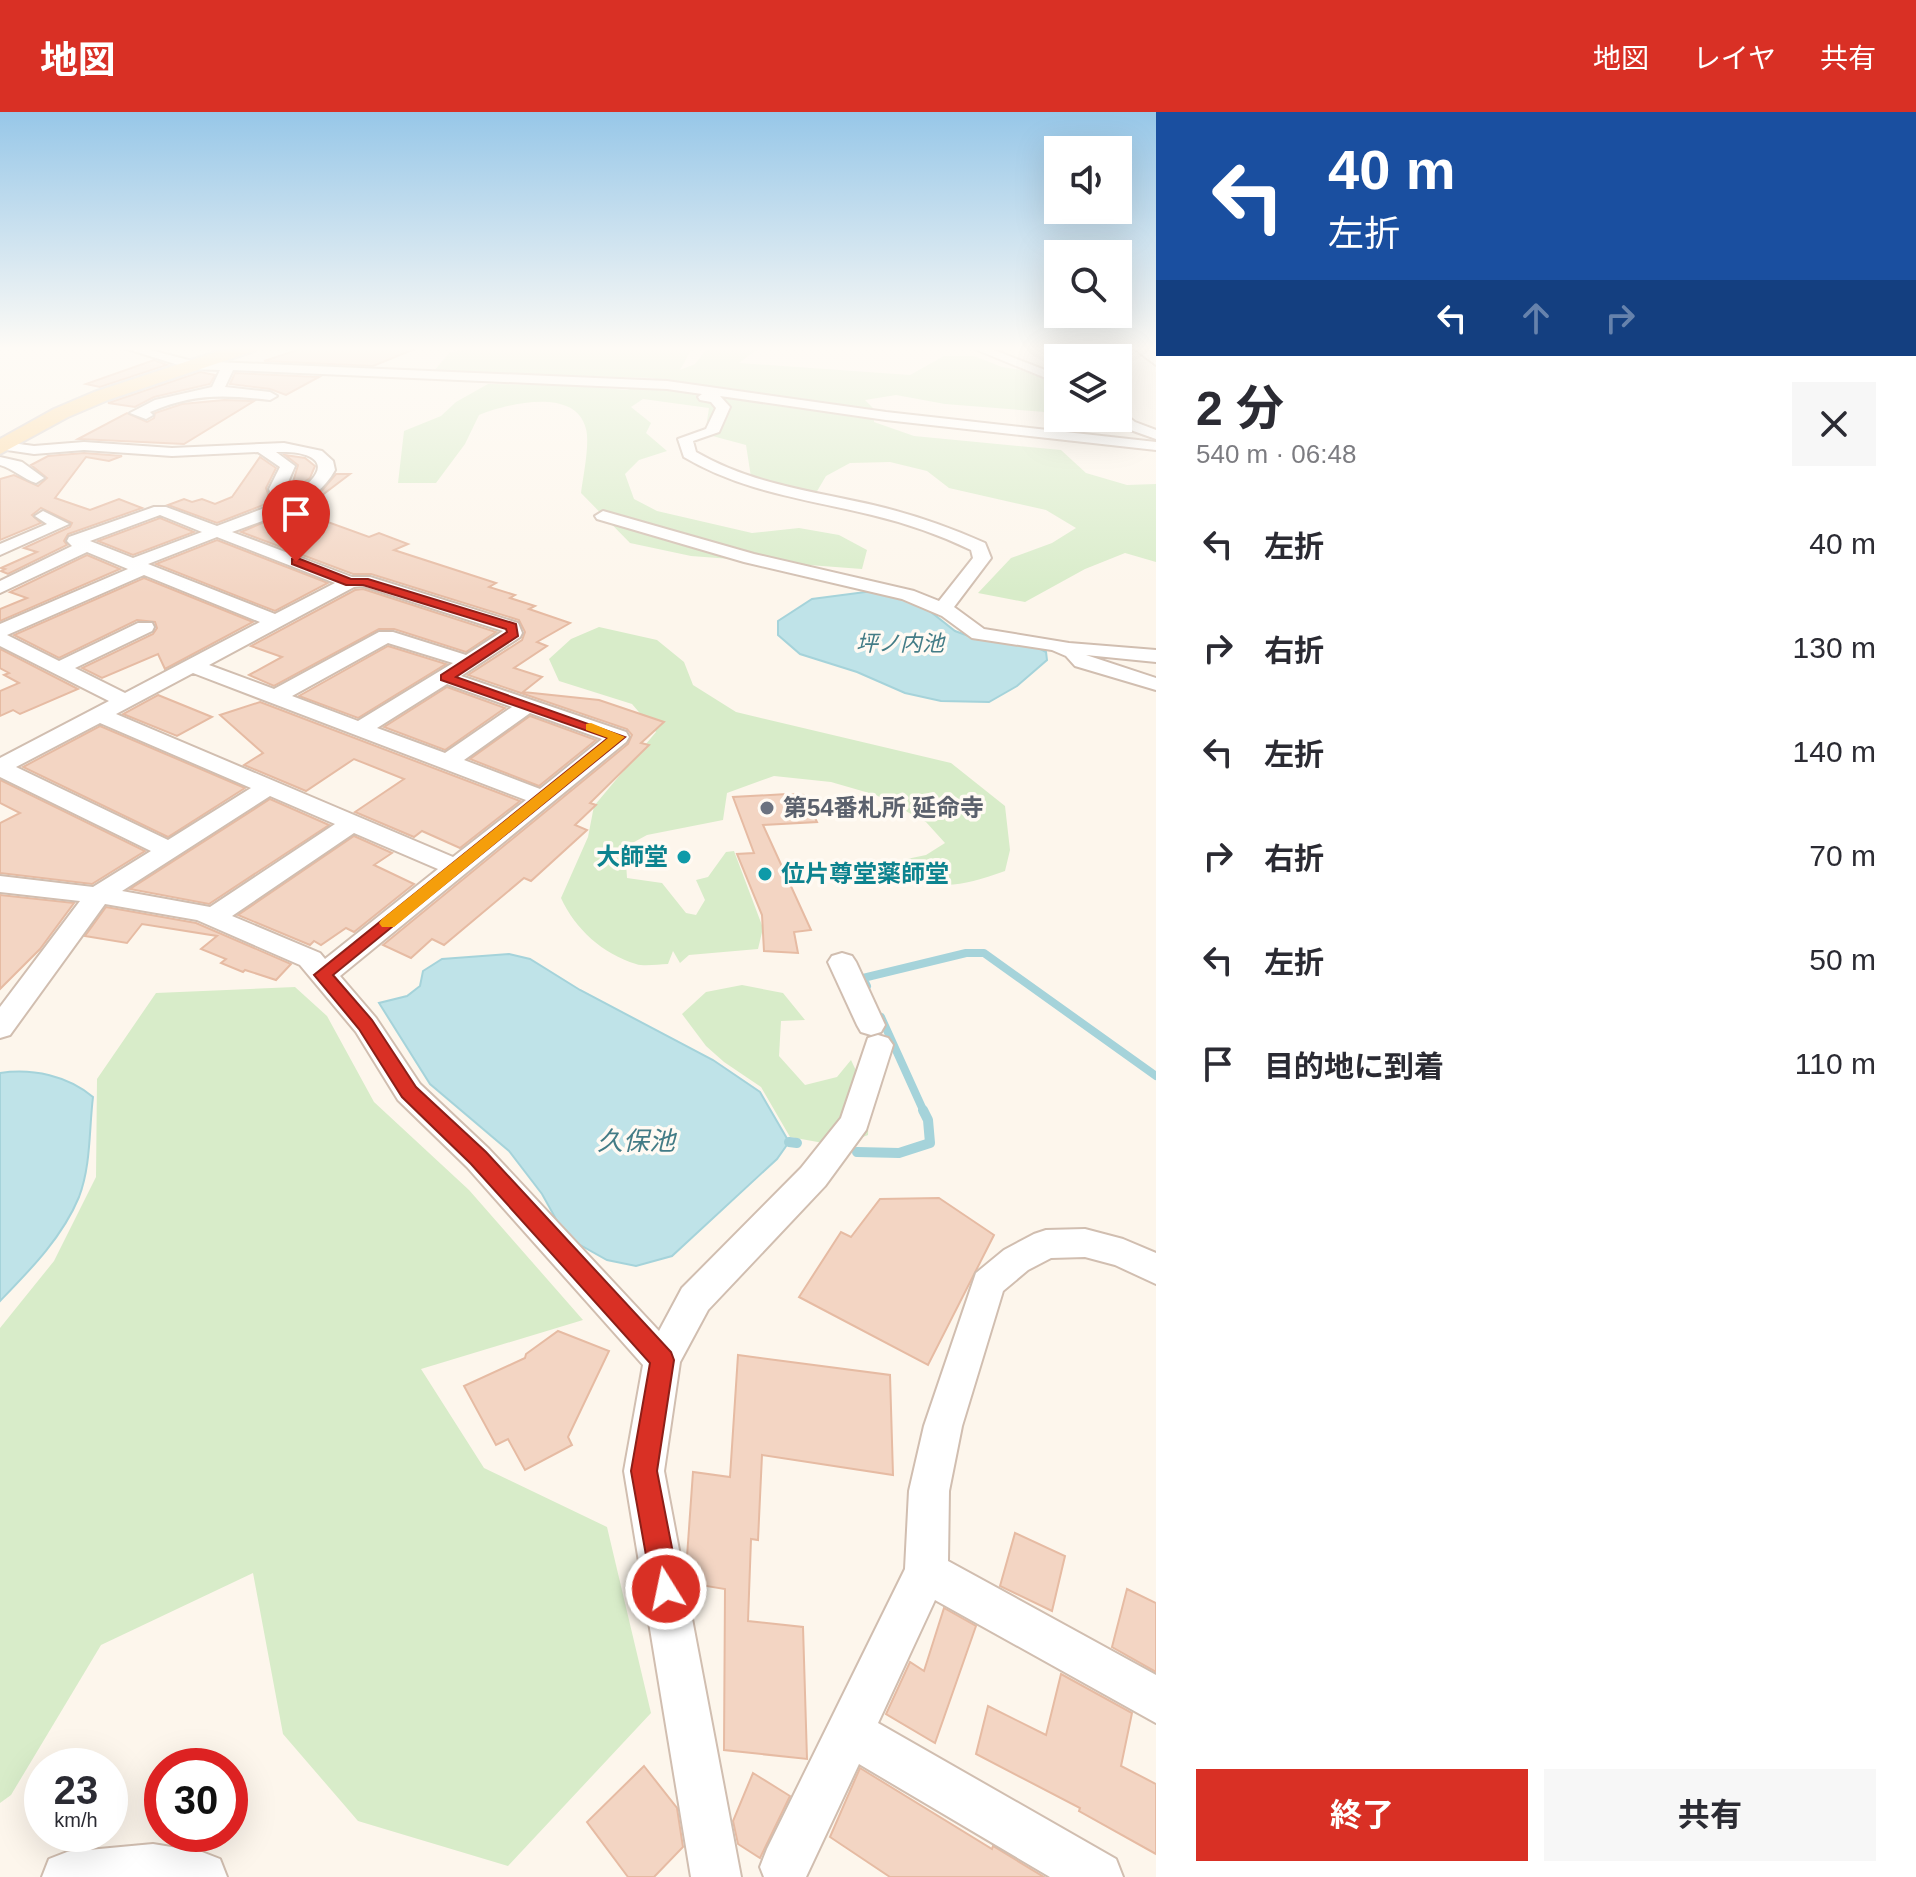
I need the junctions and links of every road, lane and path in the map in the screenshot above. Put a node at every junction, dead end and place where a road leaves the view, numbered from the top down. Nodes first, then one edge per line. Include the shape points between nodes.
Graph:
1 (36, 429) edge
2 (714, 429) edge
3 (1006, 429) edge
4 (213, 432) dead end
5 (1156, 446) edge
6 (261, 448) junction
7 (184, 451) junction
8 (1, 452) edge
9 (36, 478) dead end
10 (284, 506) junction
11 (43, 516) dead end
12 (603, 516) dead end
13 (14, 530) dead end
14 (215, 531) junction
15 (32, 534) junction
16 (80, 544) junction
17 (0, 550) edge
18 (138, 566) junction
19 (350, 582) junction
20 (0, 588) edge
21 (943, 609) junction
22 (277, 622) junction
23 (145, 627) dead end
24 (0, 631) edge
25 (0, 639) edge
26 (1061, 647) junction
27 (1156, 656) edge
28 (469, 662) junction
29 (1082, 662) junction
30 (194, 666) junction
31 (58, 669) junction
32 (445, 677) junction
33 (1156, 684) edge
34 (275, 697) junction
35 (125, 701) junction
36 (1156, 702) edge
37 (527, 706) junction
38 (100, 715) junction
39 (360, 729) junction
40 (0, 737) edge
41 (28, 752) junction
42 (447, 762) junction
43 (0, 767) edge
44 (269, 787) junction
45 (543, 798) junction
46 (353, 823) junction
47 (168, 850) junction
48 (457, 868) junction
49 (0, 884) edge
50 (98, 895) junction
51 (213, 917) junction
52 (842, 962) dead end
53 (323, 975) junction
54 (0, 1028) edge
55 (1156, 1269) edge
56 (662, 1360) junction
57 (926, 1572) junction
58 (1156, 1700) edge
59 (851, 1733) junction
60 (786, 1874) edge
61 (67, 1877) edge
62 (202, 1877) edge
63 (716, 1877) edge
64 (1098, 1877) edge

1 - 8 main road
2 - 21 street via 685,439 689,454 709,467 741,481 874,510 979,547 982,558
3 - 5 street
4 - 7 street
6 - 7 street
6 - 10 street via 288,466 277,489
6 - 10 street via 308,449 328,467 326,479 312,493
7 - 8 street via 84,446
8 - 9 street
10 - 14 street
11 - 15 street via 61,524
12 - 21 street via 908,595
13 - 15 street
14 - 16 street via 160,510
14 - 18 street
14 - 19 street
15 - 16 street
15 - 17 street
16 - 18 street
16 - 20 street
18 - 22 street
18 - 24 street
19 - 22 street
19 - 28 street via 364,581 511,627 513,633
21 - 26 street via 979,634
22 - 30 street
23 - 31 street
25 - 31 street
26 - 27 street
26 - 29 street
28 - 32 street
28 - 34 street via 386,636
29 - 33 street
29 - 36 street via 1077,675 1093,684
30 - 34 street
30 - 35 street
31 - 35 street
32 - 37 street
32 - 39 street
34 - 39 street
35 - 38 street
37 - 42 street
37 - 45 street via 618,737
38 - 41 street
38 - 44 street
39 - 42 street
40 - 41 street
41 - 43 street
42 - 45 street
43 - 47 street
44 - 46 street
44 - 47 street
45 - 48 street
46 - 48 street
46 - 51 street
47 - 50 street
48 - 53 street
49 - 50 street
50 - 51 street
50 - 54 street
51 - 53 street via 310,959
52 - 56 street via 874,1035 855,1122 813,1177 695,1299
53 - 56 street via 366,1025 409,1092 478,1158
55 - 57 street via 1085,1243 1046,1244 988,1283 940,1439 929,1491
56 - 63 street via 644,1471
57 - 58 street
57 - 59 street
59 - 60 street
59 - 64 street
61 - 62 street via 153,1869

